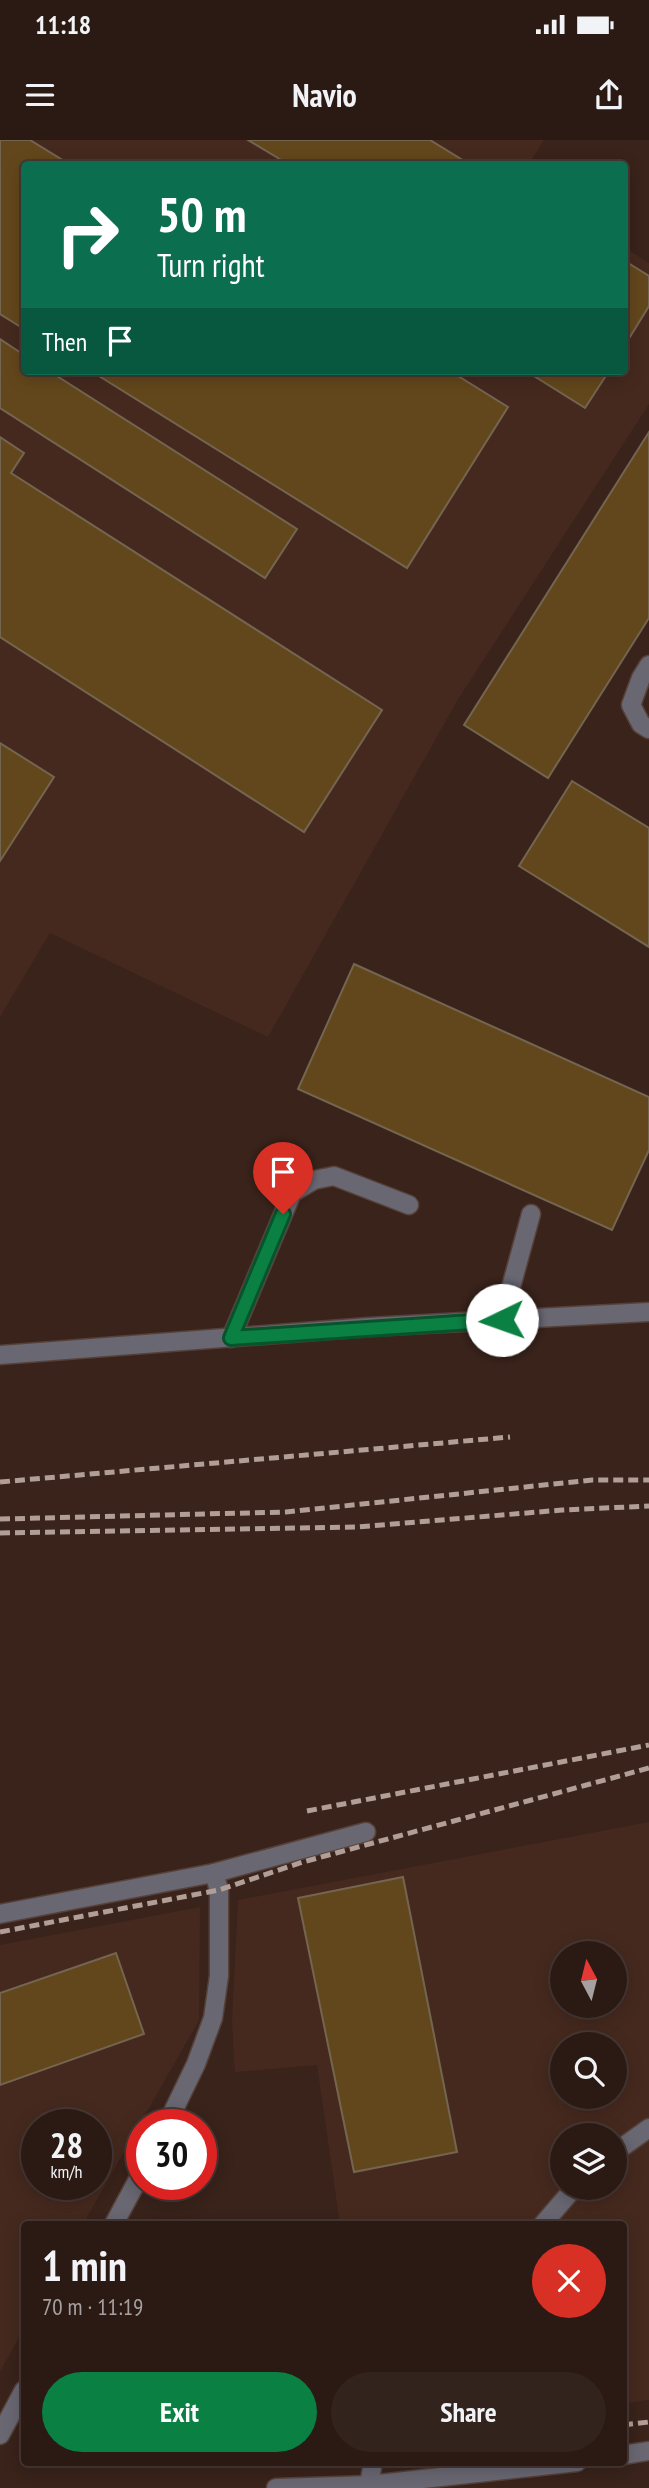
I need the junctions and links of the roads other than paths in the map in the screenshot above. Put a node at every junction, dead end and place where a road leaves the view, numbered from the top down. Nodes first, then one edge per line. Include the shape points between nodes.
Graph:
1 (649, 666) edge
2 (649, 729) edge
3 (409, 1205) dead end
4 (531, 1214) dead end
5 (649, 1312) edge
6 (502, 1320) junction
7 (231, 1338) junction
8 (0, 1356) edge
9 (366, 1832) dead end
10 (214, 1873) junction
11 (0, 1914) edge
12 (174, 2109) edge
13 (649, 2128) edge
14 (627, 2144) edge
15 (127, 2200) edge
16 (564, 2200) edge
17 (116, 2221) edge
18 (546, 2221) edge
19 (21, 2396) edge
20 (0, 2435) edge
21 (649, 2451) edge
22 (627, 2454) edge
23 (372, 2466) edge
24 (541, 2466) edge
25 (369, 2485) junction
26 (276, 2488) edge

1 - 2 street via 631,705
3 - 7 street via 334,1176 292,1192
4 - 6 street
5 - 6 street
6 - 7 street
7 - 8 street
9 - 10 street
10 - 11 street
10 - 12 street via 219,1890 219,1976 213,2018
13 - 14 street
15 - 17 street
16 - 18 street
19 - 20 street
21 - 22 street
23 - 25 street
24 - 25 street
25 - 26 street

